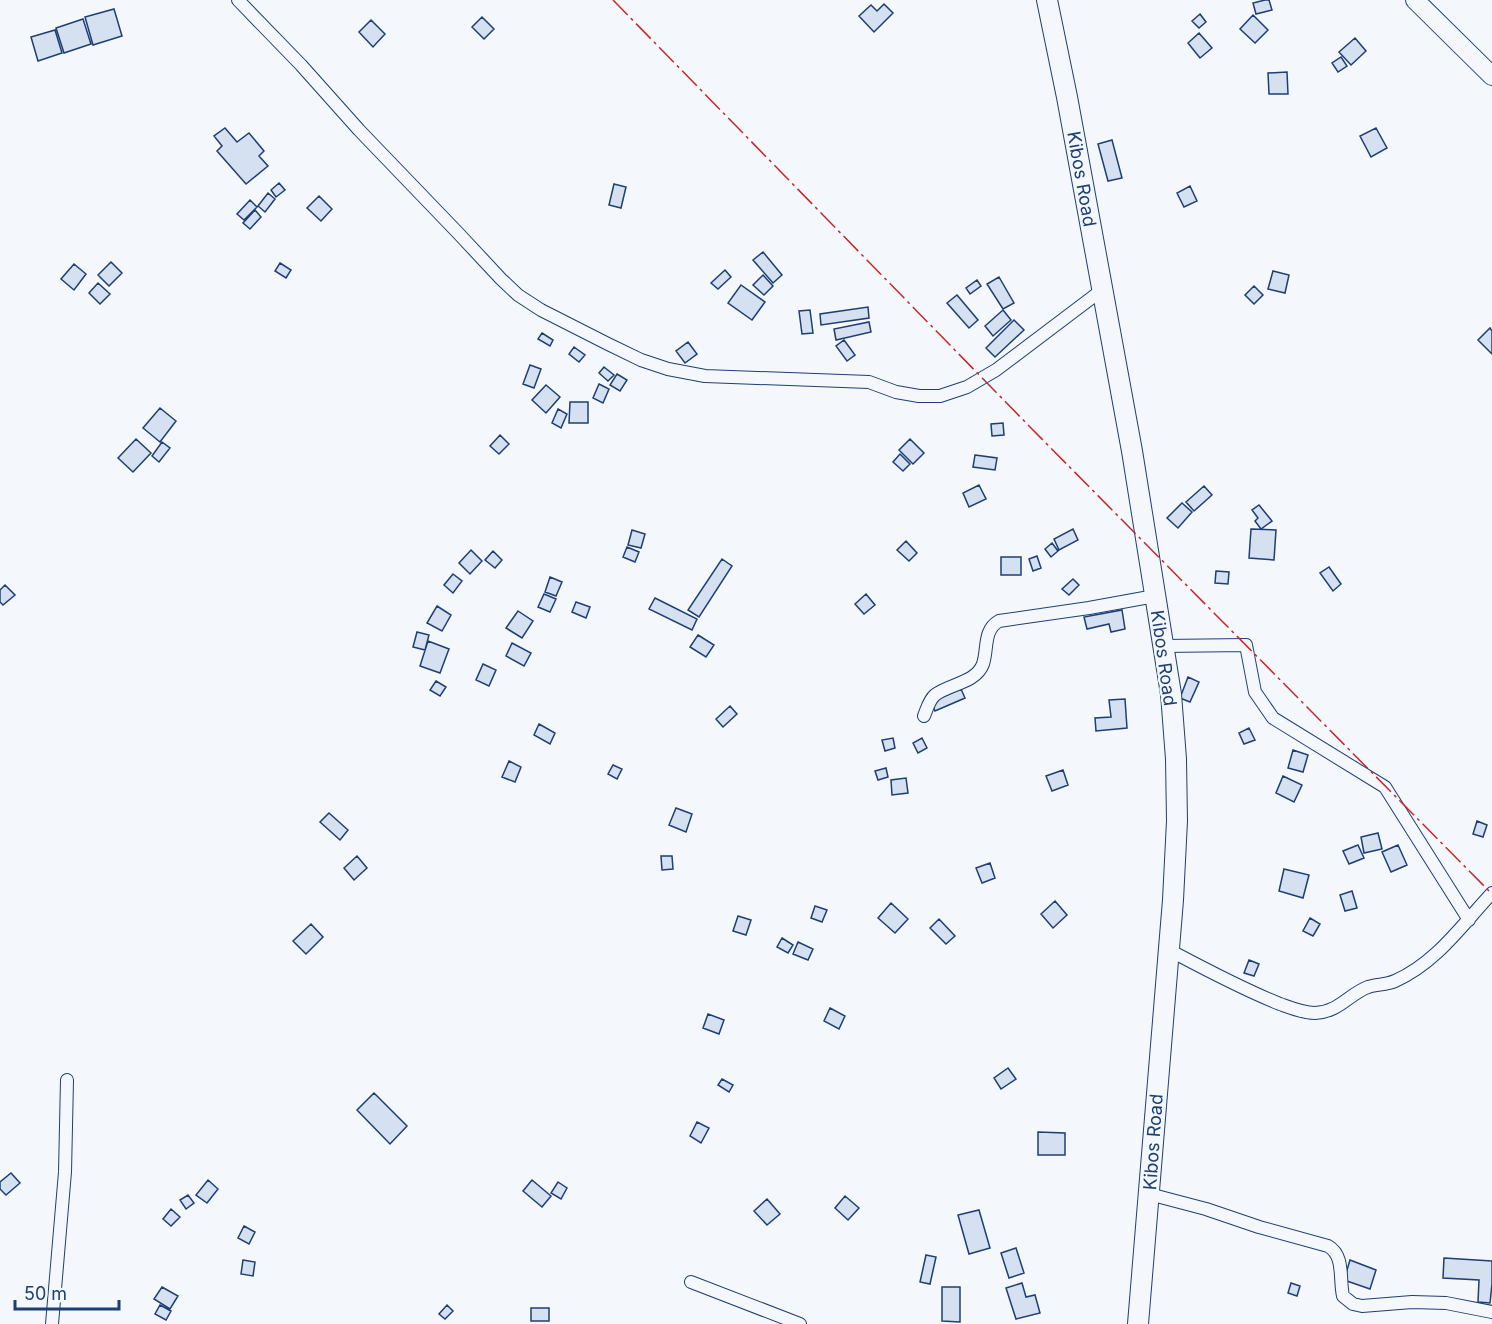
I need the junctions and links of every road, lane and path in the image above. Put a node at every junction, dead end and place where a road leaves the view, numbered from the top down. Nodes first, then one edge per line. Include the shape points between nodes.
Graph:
1 (238, 0) edge
2 (1047, 0) edge
3 (1415, 0) edge
4 (1492, 76) edge
5 (1102, 290) junction
6 (1155, 596) junction
7 (1163, 645) junction
8 (924, 716) dead end
9 (1492, 893) edge
10 (1488, 906) edge
11 (1469, 920) junction
12 (1169, 950) junction
13 (67, 1080) dead end
14 (1149, 1194) junction
15 (691, 1282) dead end
16 (1492, 1312) edge
17 (52, 1324) edge
18 (800, 1324) edge
19 (1138, 1324) edge

1 - 5 street via 518,295 641,360 705,376 869,382 896,393 940,396 968,387 996,370
2 - 5 main road, Kibos Road
3 - 4 street
5 - 6 main road, Kibos Road
6 - 7 main road, Kibos Road
6 - 8 street via 999,621 987,636 980,670 936,695
7 - 11 street via 1246,645 1255,693 1273,717 1385,787
7 - 12 main road, Kibos Road via 1176,759
9 - 10 street
10 - 11 street
11 - 12 street via 1448,943 1395,981 1368,987 1344,1003 1315,1013 1268,999
12 - 14 main road, Kibos Road
13 - 17 street via 65,1172
14 - 16 street via 1328,1246 1340,1263 1343,1296 1353,1304 1446,1303
14 - 19 main road, Kibos Road
15 - 18 street

